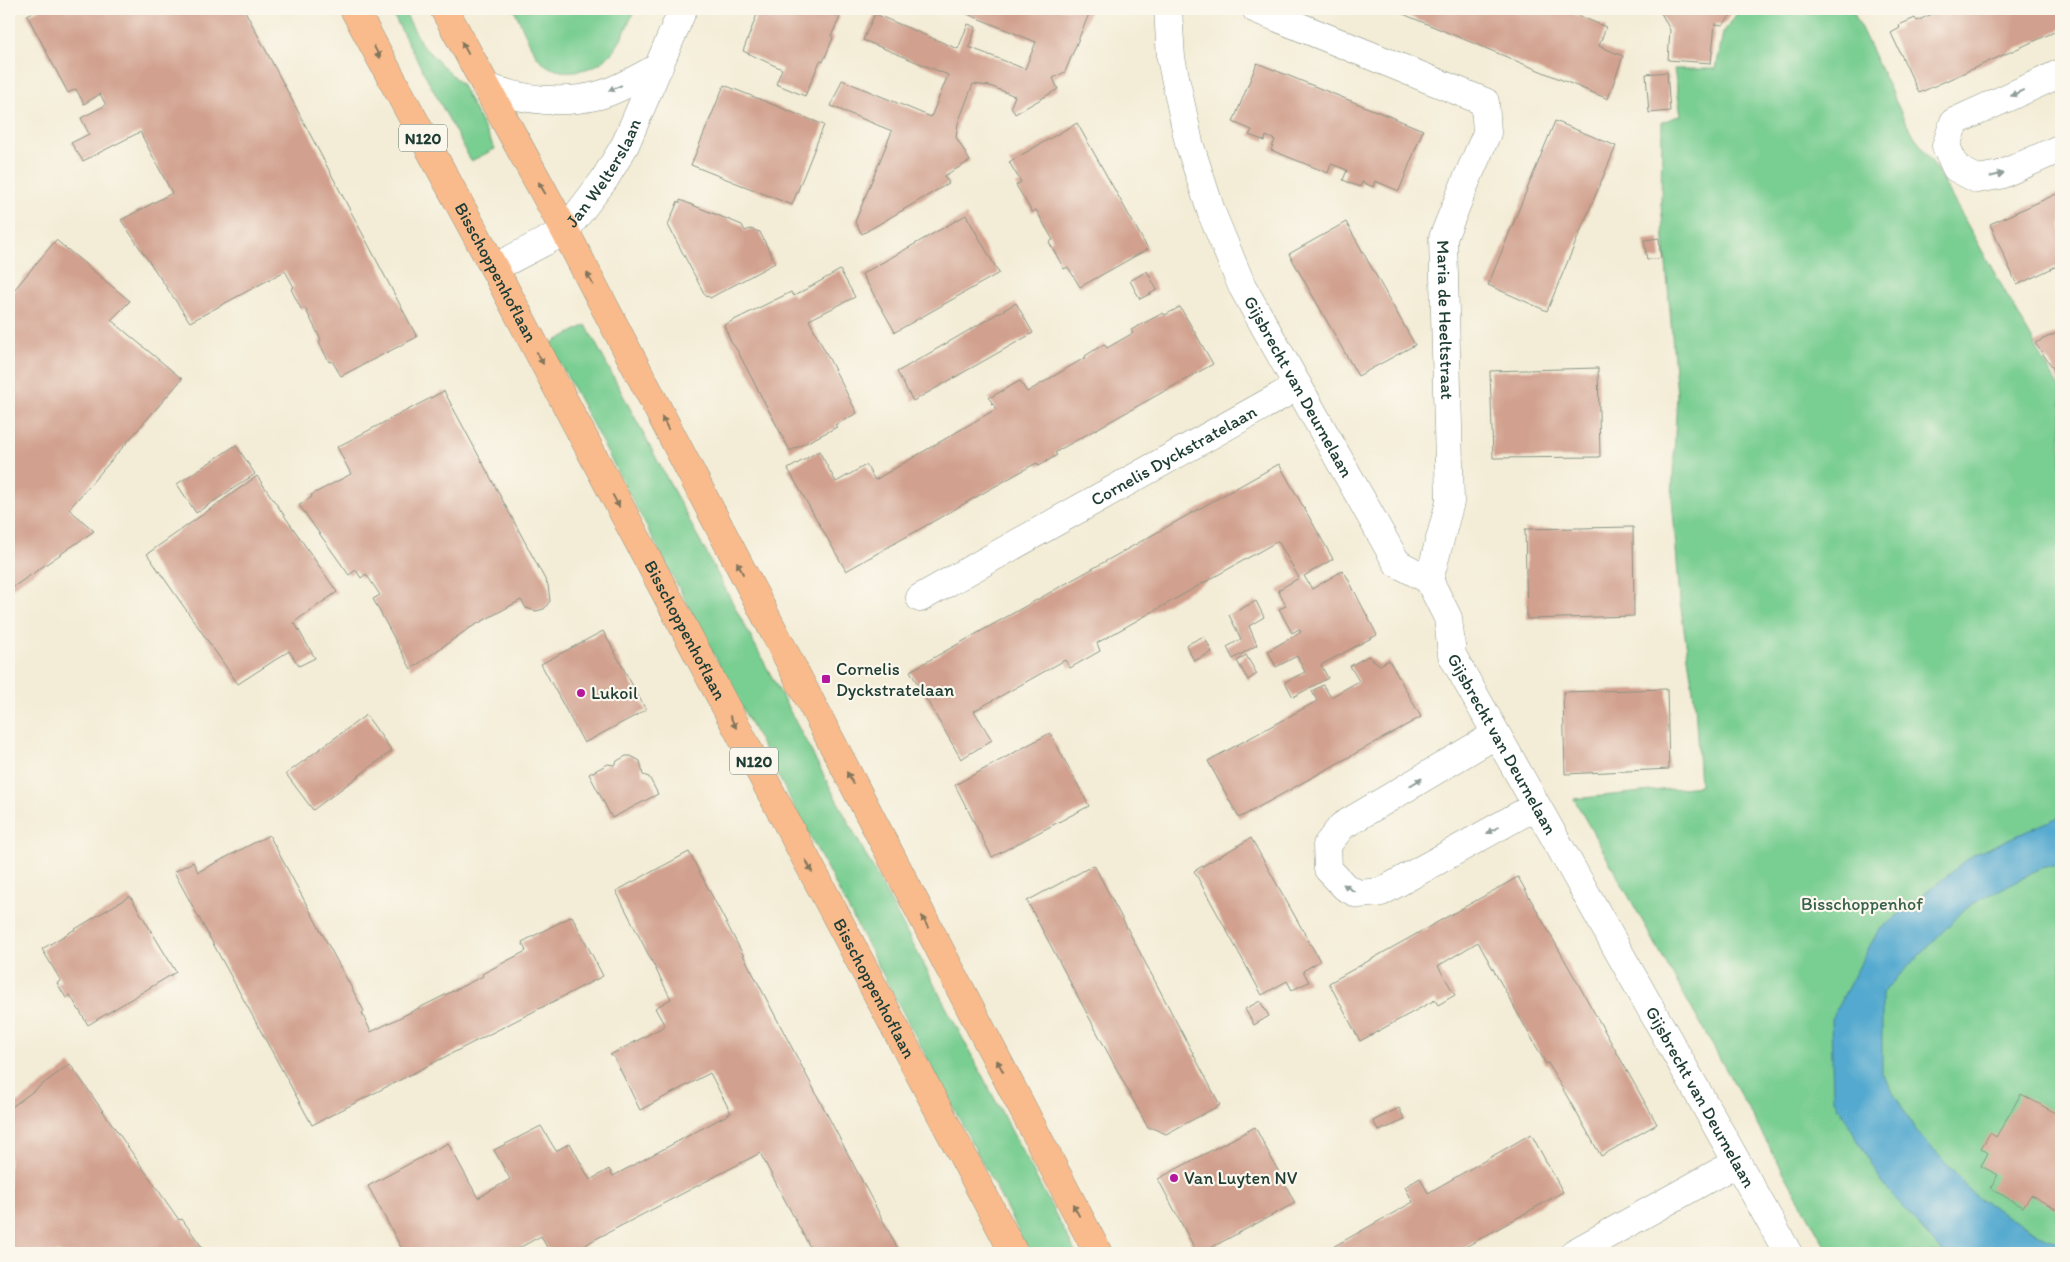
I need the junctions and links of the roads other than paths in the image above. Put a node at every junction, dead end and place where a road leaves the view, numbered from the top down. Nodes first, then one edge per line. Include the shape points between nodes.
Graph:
1 (354, 9) edge
2 (444, 9) edge
3 (683, 9) edge
4 (1168, 9) edge
5 (1256, 9) edge
6 (659, 67) junction
7 (2061, 73) edge
8 (486, 86) junction
9 (2061, 148) edge
10 (565, 231) junction
11 (494, 268) junction
12 (1298, 386) junction
13 (1429, 580) junction
14 (920, 598) dead end
15 (1495, 735) junction
16 (1536, 806) junction
17 (1736, 1163) junction
18 (1014, 1253) edge
19 (1098, 1253) edge
20 (1574, 1253) edge
21 (1788, 1253) edge

1 -> 11 main road, Bisschoppenhoflaan / N120
8 -> 2 main road
3 - 6 street, Jan Welterslaan
4 - 12 street, Gijsbrecht van Deurnelaan via 1171,58 1189,143 1212,214 1242,286
5 - 13 street, Maria de Heeltstraat via 1485,102 1487,133 1443,238 1450,502
6 -> 8 street via 601,94 564,101 526,98
6 - 10 street, Jan Welterslaan via 625,145 604,180
7 -> 9 street via 1954,122 1946,146 1956,168 1977,179 2000,175
10 -> 8 main road
10 - 11 street, Jan Welterslaan
19 -> 10 main road
11 -> 18 main road, Bisschoppenhoflaan / N120
12 - 13 street, Gijsbrecht van Deurnelaan via 1397,563
12 - 14 street, Cornelis Dyckstratelaan
13 - 15 street, Gijsbrecht van Deurnelaan via 1448,618 1452,656
15 - 16 street, Gijsbrecht van Deurnelaan
16 -> 15 street via 1381,892 1358,894 1345,887 1328,869 1327,846 1342,826
16 - 17 street, Gijsbrecht van Deurnelaan
17 - 20 street
17 - 21 street, Gijsbrecht van Deurnelaan

